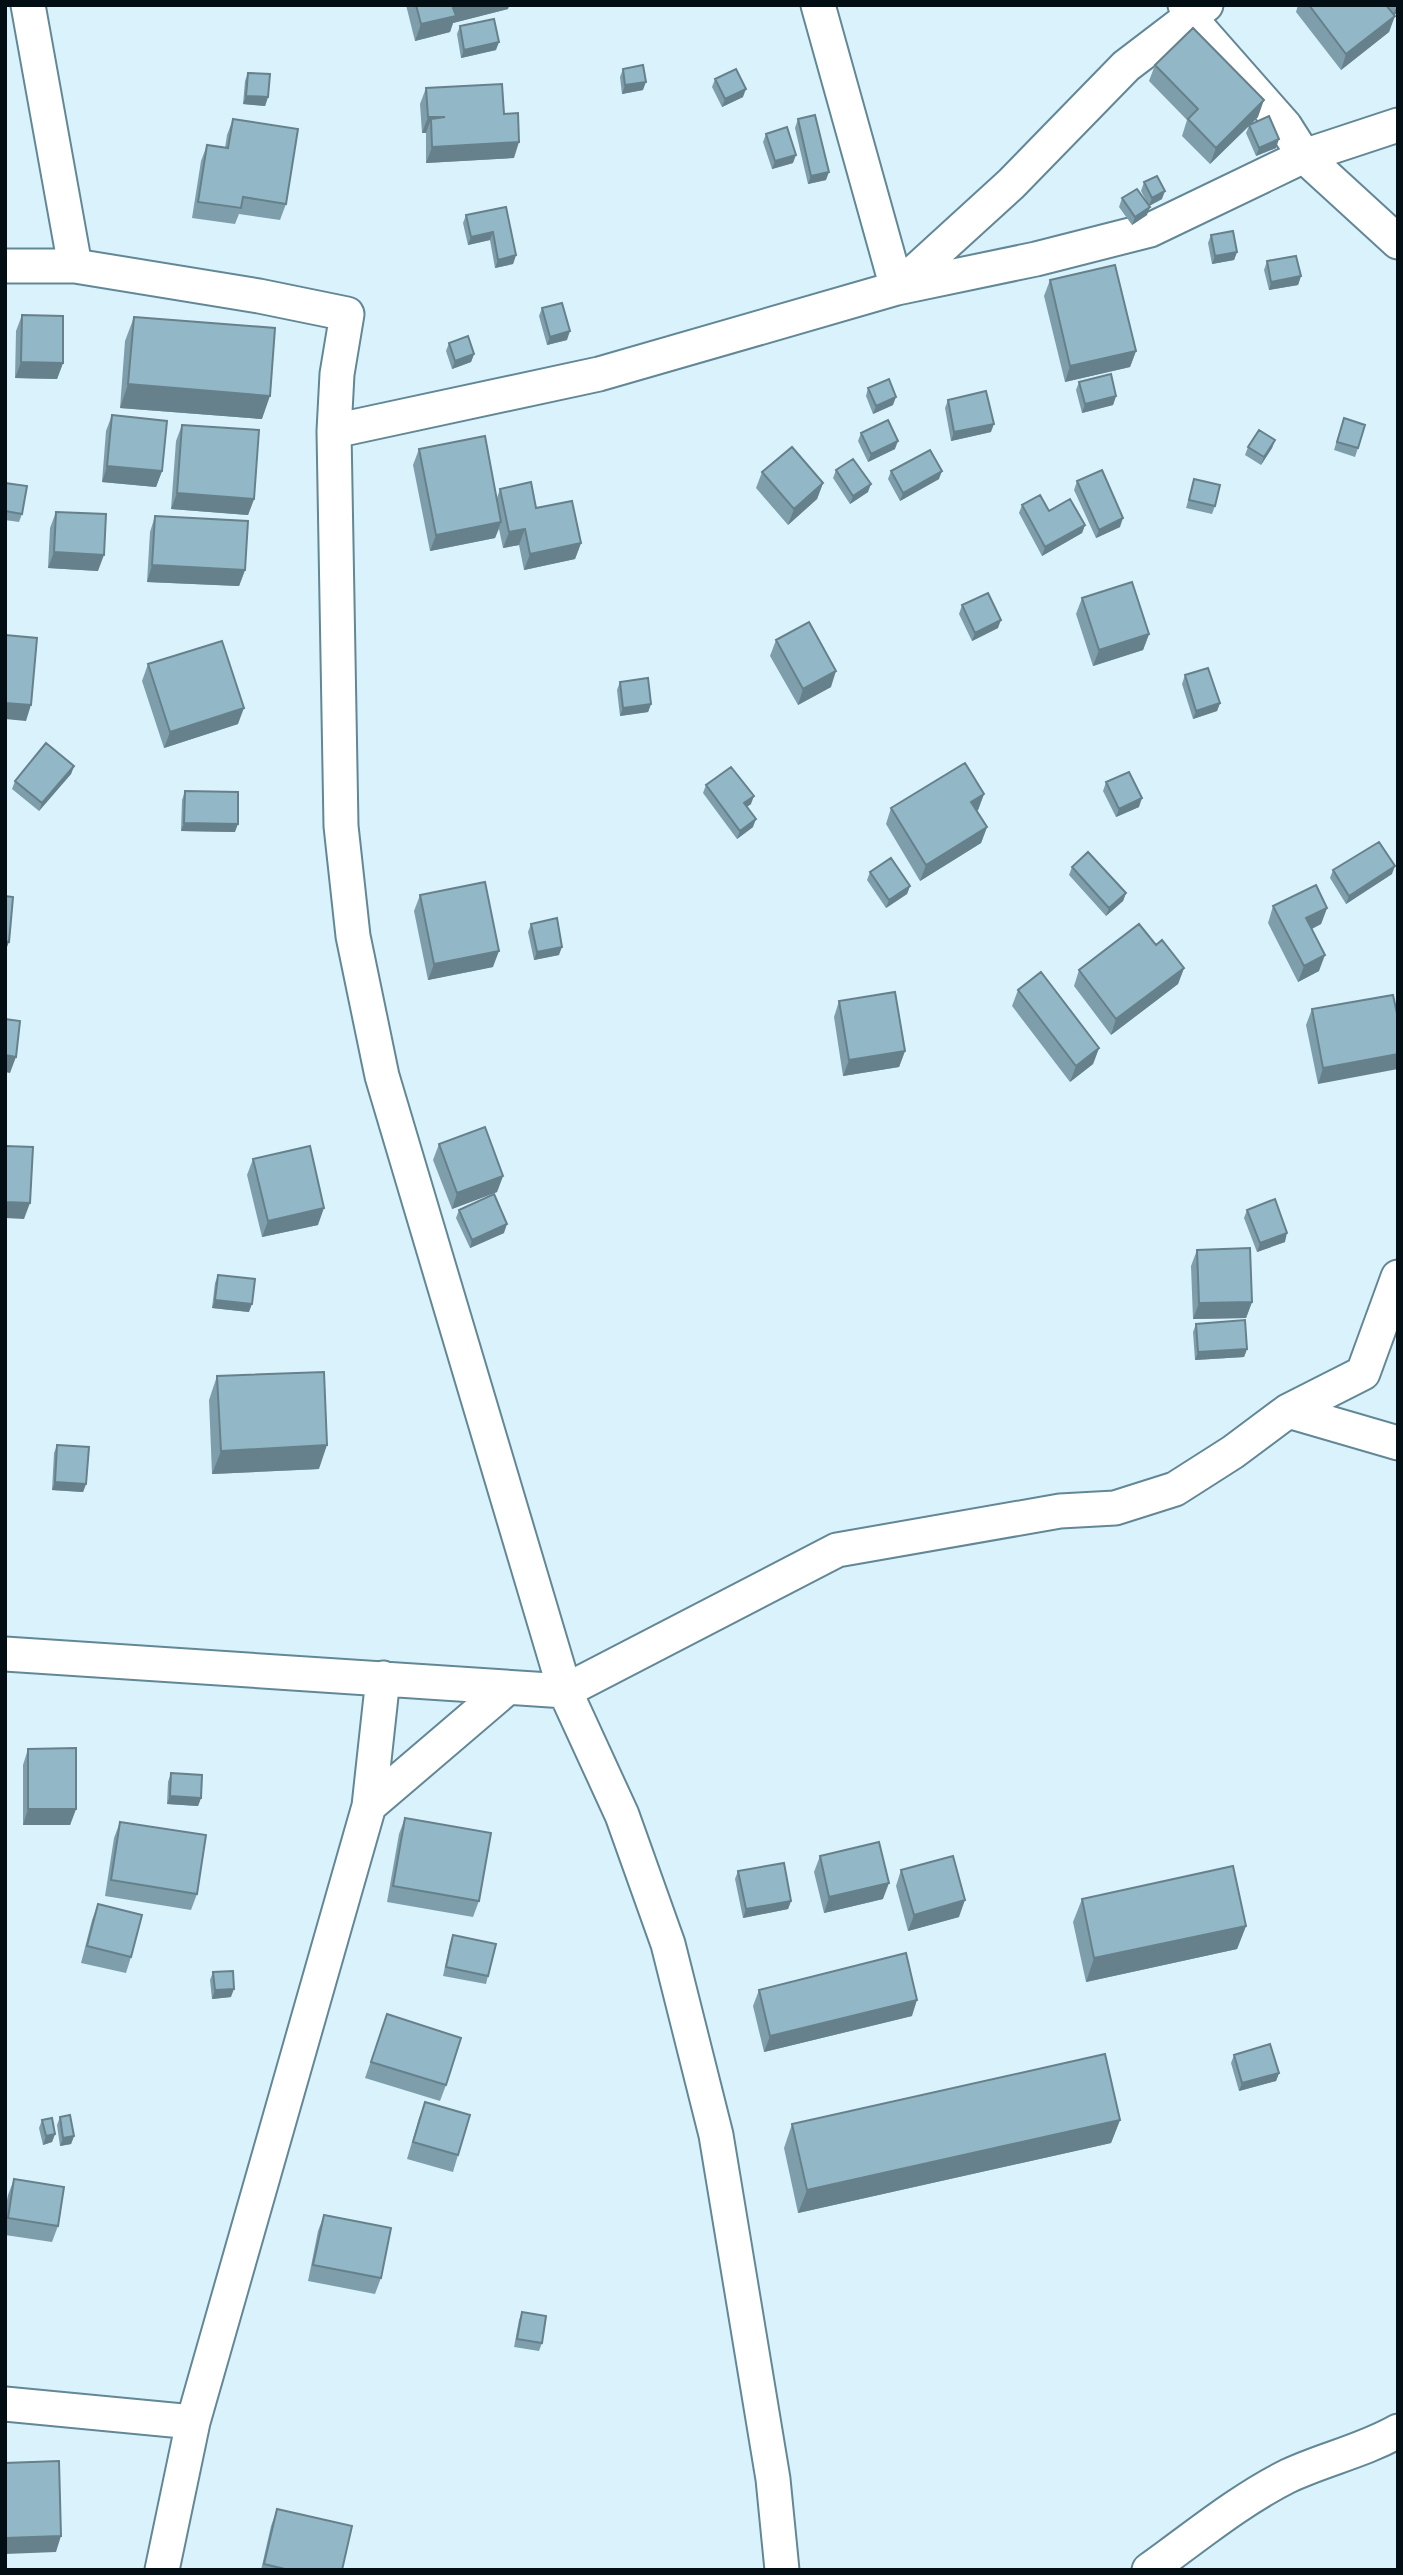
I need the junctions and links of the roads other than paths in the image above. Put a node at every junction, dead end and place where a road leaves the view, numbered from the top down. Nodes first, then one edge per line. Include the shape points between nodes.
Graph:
1 (28, 5) edge
2 (818, 5) edge
3 (1193, 9) edge
4 (1398, 125) edge
5 (1304, 156) junction
6 (1398, 243) edge
7 (5, 266) edge
8 (75, 266) junction
9 (897, 288) junction
10 (334, 431) junction
11 (1398, 1277) edge
12 (1288, 1410) junction
13 (1398, 1443) edge
14 (5, 1654) edge
15 (383, 1678) junction
16 (507, 1688) junction
17 (565, 1691) junction
18 (369, 1806) junction
19 (5, 2404) edge
20 (193, 2422) junction
21 (1398, 2431) edge
22 (162, 2570) edge
23 (782, 2570) edge
24 (1149, 2570) edge

1 - 8 street
2 - 9 street
3 - 5 street via 1286,126
3 - 9 street via 1126,66 1011,184
4 - 5 street
5 - 6 street
5 - 9 street via 1150,230
7 - 8 street
8 - 10 street via 347,314
9 - 10 street via 599,374
10 - 17 street via 341,827 353,936 382,1076
11 - 12 street via 1363,1373
12 - 13 street
12 - 17 street via 1175,1489 1115,1508 1060,1511 837,1550
14 - 15 street
15 - 16 street
15 - 18 street
16 - 17 street
16 - 18 street
17 - 23 street via 622,1815 668,1944 716,2135 772,2479
18 - 20 street
19 - 20 street
20 - 22 street
21 - 24 street via 1374,2445 1288,2476

